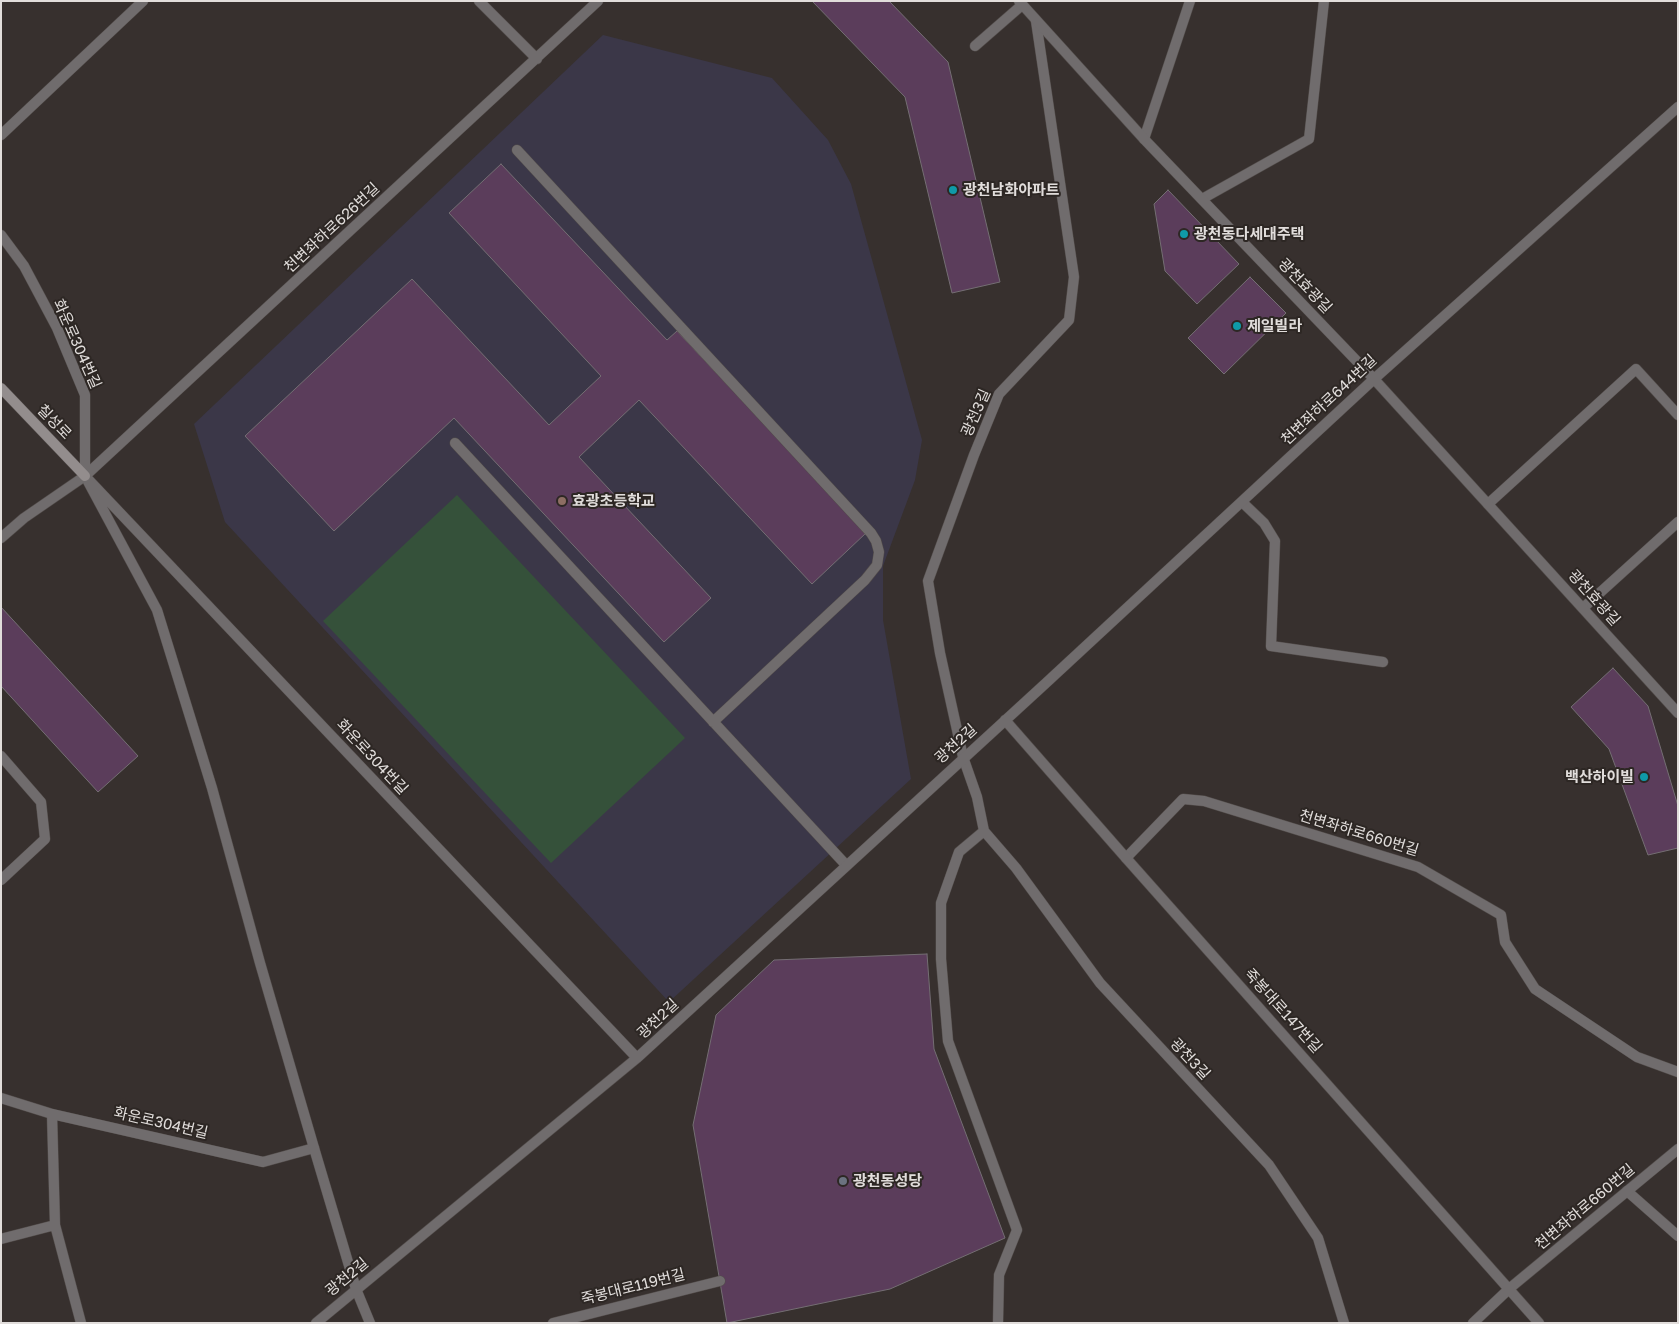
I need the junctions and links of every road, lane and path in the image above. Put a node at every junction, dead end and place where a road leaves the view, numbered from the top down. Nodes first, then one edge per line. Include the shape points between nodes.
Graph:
1 (143, 1) edge
2 (598, 1) edge
3 (1190, 1) edge
4 (1324, 1) edge
5 (485, 3) edge
6 (1020, 3) edge
7 (1036, 21) junction
8 (976, 46) dead end
9 (537, 59) junction
10 (1678, 107) edge
11 (1, 135) edge
12 (1144, 139) junction
13 (517, 150) dead end
14 (1202, 199) junction
15 (1, 235) edge
16 (1374, 379) junction
17 (1, 388) edge
18 (1678, 415) edge
19 (455, 443) dead end
20 (85, 476) junction
21 (1242, 502) junction
22 (1488, 504) junction
23 (1678, 522) edge
24 (1, 538) edge
25 (1583, 608) junction
26 (1383, 662) dead end
27 (1678, 713) edge
28 (1005, 720) junction
29 (713, 722) junction
30 (1, 756) edge
31 (963, 757) junction
32 (984, 831) junction
33 (1126, 858) junction
34 (846, 865) junction
35 (1, 880) edge
36 (637, 1058) junction
37 (1678, 1072) edge
38 (1, 1098) edge
39 (52, 1114) junction
40 (314, 1148) junction
41 (1678, 1148) edge
42 (1628, 1192) junction
43 (55, 1225) junction
44 (1678, 1236) edge
45 (1, 1239) edge
46 (720, 1281) dead end
47 (1510, 1288) junction
48 (356, 1289) junction
49 (81, 1323) edge
50 (316, 1323) edge
51 (370, 1323) edge
52 (553, 1323) edge
53 (998, 1323) edge
54 (1344, 1323) edge
55 (1473, 1323) edge
56 (1539, 1323) edge

1 - 11 street
2 - 9 street, 천변좌하로626번길
3 - 12 street
4 - 14 street via 1309,139
5 - 9 street
6 - 7 street, 광천효광길
6 - 8 street
7 - 12 street, 광천효광길
7 - 31 street, 광천3길 via 1074,277 1069,320 999,394 928,581
9 - 20 street, 천변좌하로626번길
10 - 16 street, 천변좌하로644번길
12 - 14 street, 광천효광길
13 - 29 street via 876,541 879,552 877,565 865,580
14 - 16 street, 광천효광길
15 - 20 street, 화운로304번길 via 24,266 85,395
16 - 21 street, 천변좌하로644번길
16 - 22 street, 광천효광길
17 - 20 street, 칠성로
18 - 22 street via 1636,369
19 - 29 street
20 - 24 street, 천변좌하로626번길
20 - 36 street, 화운로304번길
20 - 40 street, 화운로304번길 via 157,610 212,788
21 - 26 street via 1264,523 1275,542 1270,646
21 - 28 street, 천변좌하로644번길
22 - 25 street, 광천효광길
23 - 25 street
25 - 27 street, 광천효광길
28 - 31 street, 광천2길
28 - 33 street, 죽봉대로147번길
29 - 34 street
30 - 35 street via 41,802 45,840
31 - 32 street, 광천3길 via 977,797
31 - 34 street, 광천2길
32 - 53 street via 959,852 941,903 941,959 948,1041 1016,1230 999,1276
32 - 54 street, 광천3길 via 1016,868 1100,983 1269,1165 1318,1238
33 - 37 street, 천변좌하로660번길 via 1183,799 1204,801 1418,867 1501,915 1505,942 1535,989 1637,1058
33 - 47 street, 죽봉대로147번길
34 - 36 street, 광천2길
36 - 48 street, 광천2길
38 - 39 street, 화운로304번길
39 - 40 street, 화운로304번길 via 264,1162
39 - 43 street
40 - 48 street, 화운로304번길
41 - 42 street, 천변좌하로660번길
42 - 44 street
42 - 47 street, 천변좌하로660번길
43 - 45 street
43 - 49 street
46 - 52 street, 죽봉대로119번길
47 - 55 street, 천변좌하로660번길
47 - 56 street, 죽봉대로147번길
48 - 50 street, 광천2길
48 - 51 street

